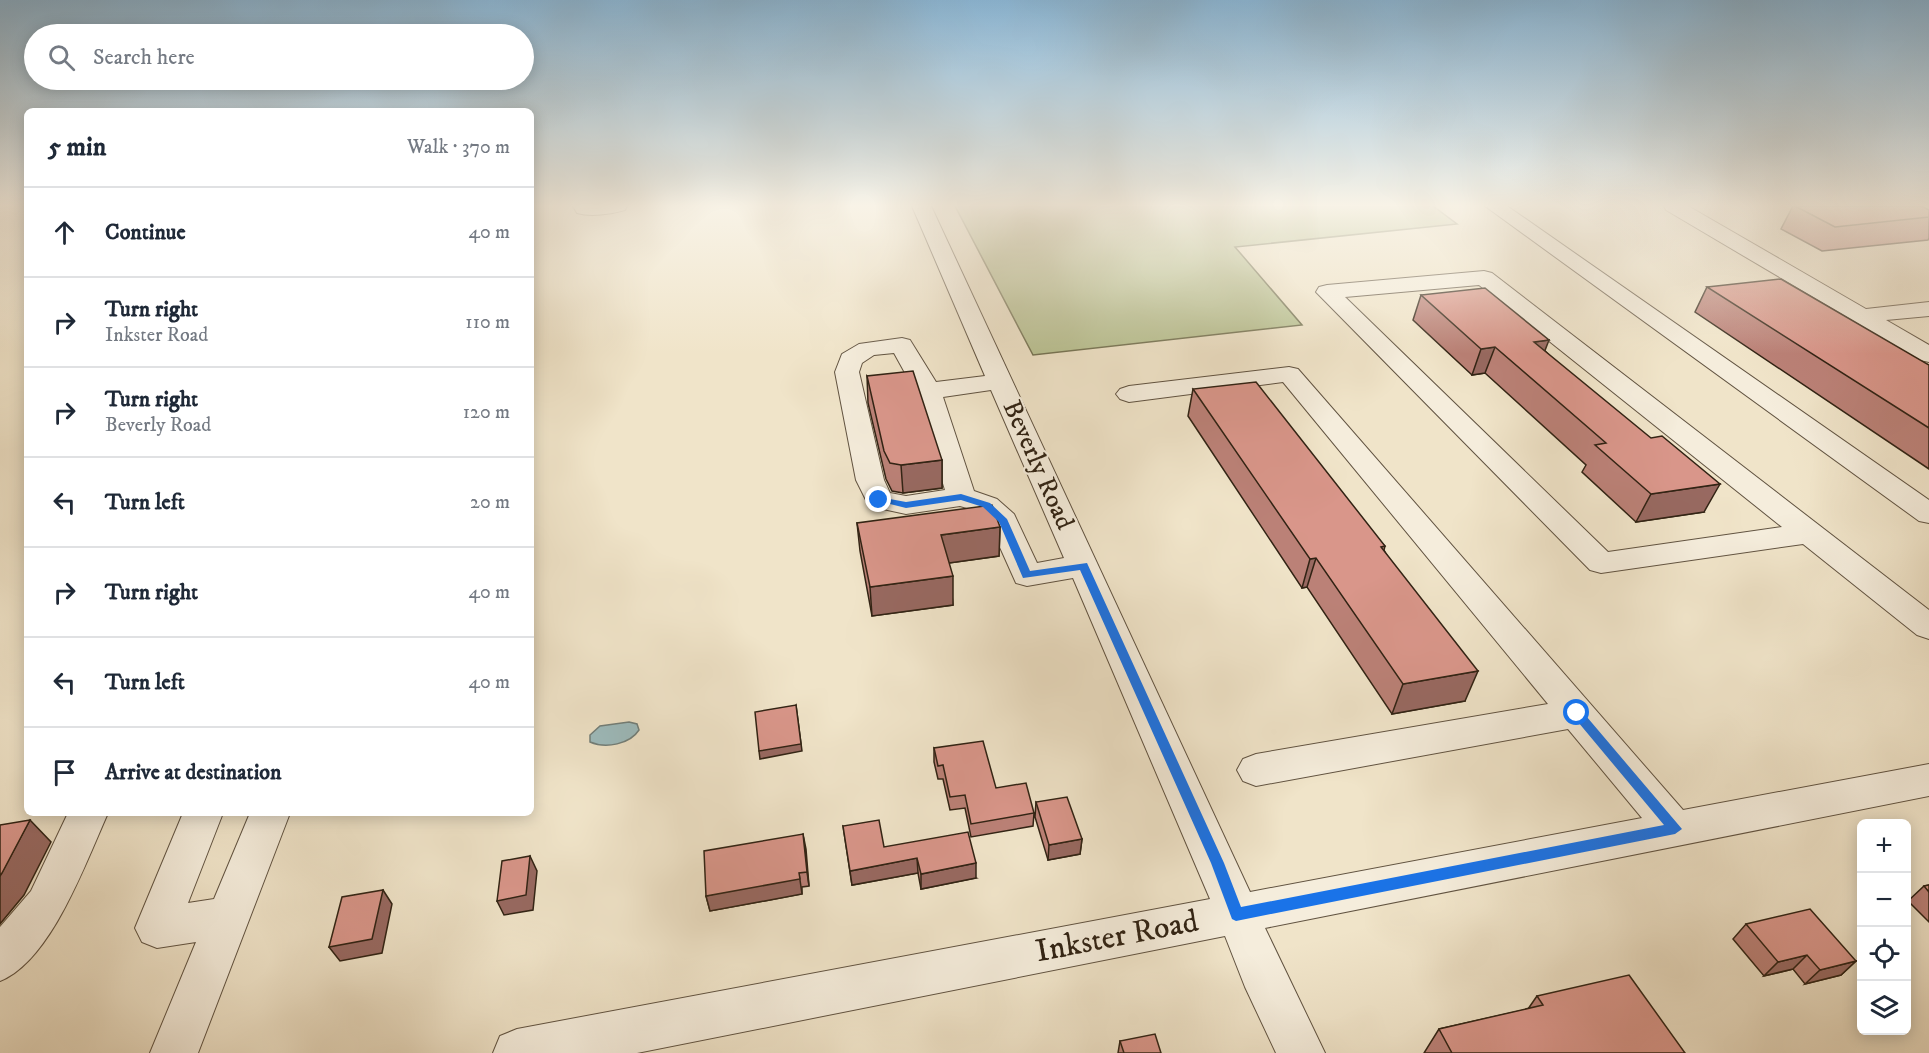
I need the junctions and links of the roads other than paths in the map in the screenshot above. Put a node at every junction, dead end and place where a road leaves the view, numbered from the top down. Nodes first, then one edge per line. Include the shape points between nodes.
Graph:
1 (943, 255) edge
2 (1563, 255) edge
3 (1758, 255) edge
4 (1929, 309) edge
5 (1862, 316) junction
6 (1929, 355) edge
7 (1000, 381) junction
8 (928, 391) junction
9 (1129, 394) dead end
10 (961, 497) junction
11 (1929, 514) edge
12 (1809, 532) junction
13 (1083, 566) junction
14 (1929, 627) edge
15 (1577, 713) junction
16 (1256, 770) dead end
17 (1929, 780) edge
18 (87, 816) edge
19 (202, 816) edge
20 (269, 816) edge
21 (1675, 829) junction
22 (1236, 914) junction
23 (228, 917) junction
24 (0, 960) edge
25 (174, 1053) edge
26 (517, 1053) edge
27 (1302, 1053) edge

1 - 7 street, Beverly Road
2 - 11 street
3 - 5 street
4 - 5 street
5 - 6 street
7 - 8 street
7 - 13 street, Beverly Road
8 - 10 street
8 - 10 street via 902,345 868,350 851,358 847,372 870,480 879,500 906,505
9 - 15 street via 1289,374
10 - 13 street via 987,505 1003,521 1027,575
12 - 12 street via 1484,278 1327,292 1601,563
12 - 14 street
13 - 22 street, Beverly Road via 1217,863
15 - 16 street
15 - 21 street
17 - 21 street, Inkster Road
18 - 24 street via 46,905
19 - 23 street via 157,928
20 - 23 street
21 - 22 street, Inkster Road
22 - 26 street, Inkster Road
22 - 27 street, Beverly Road
23 - 25 street

